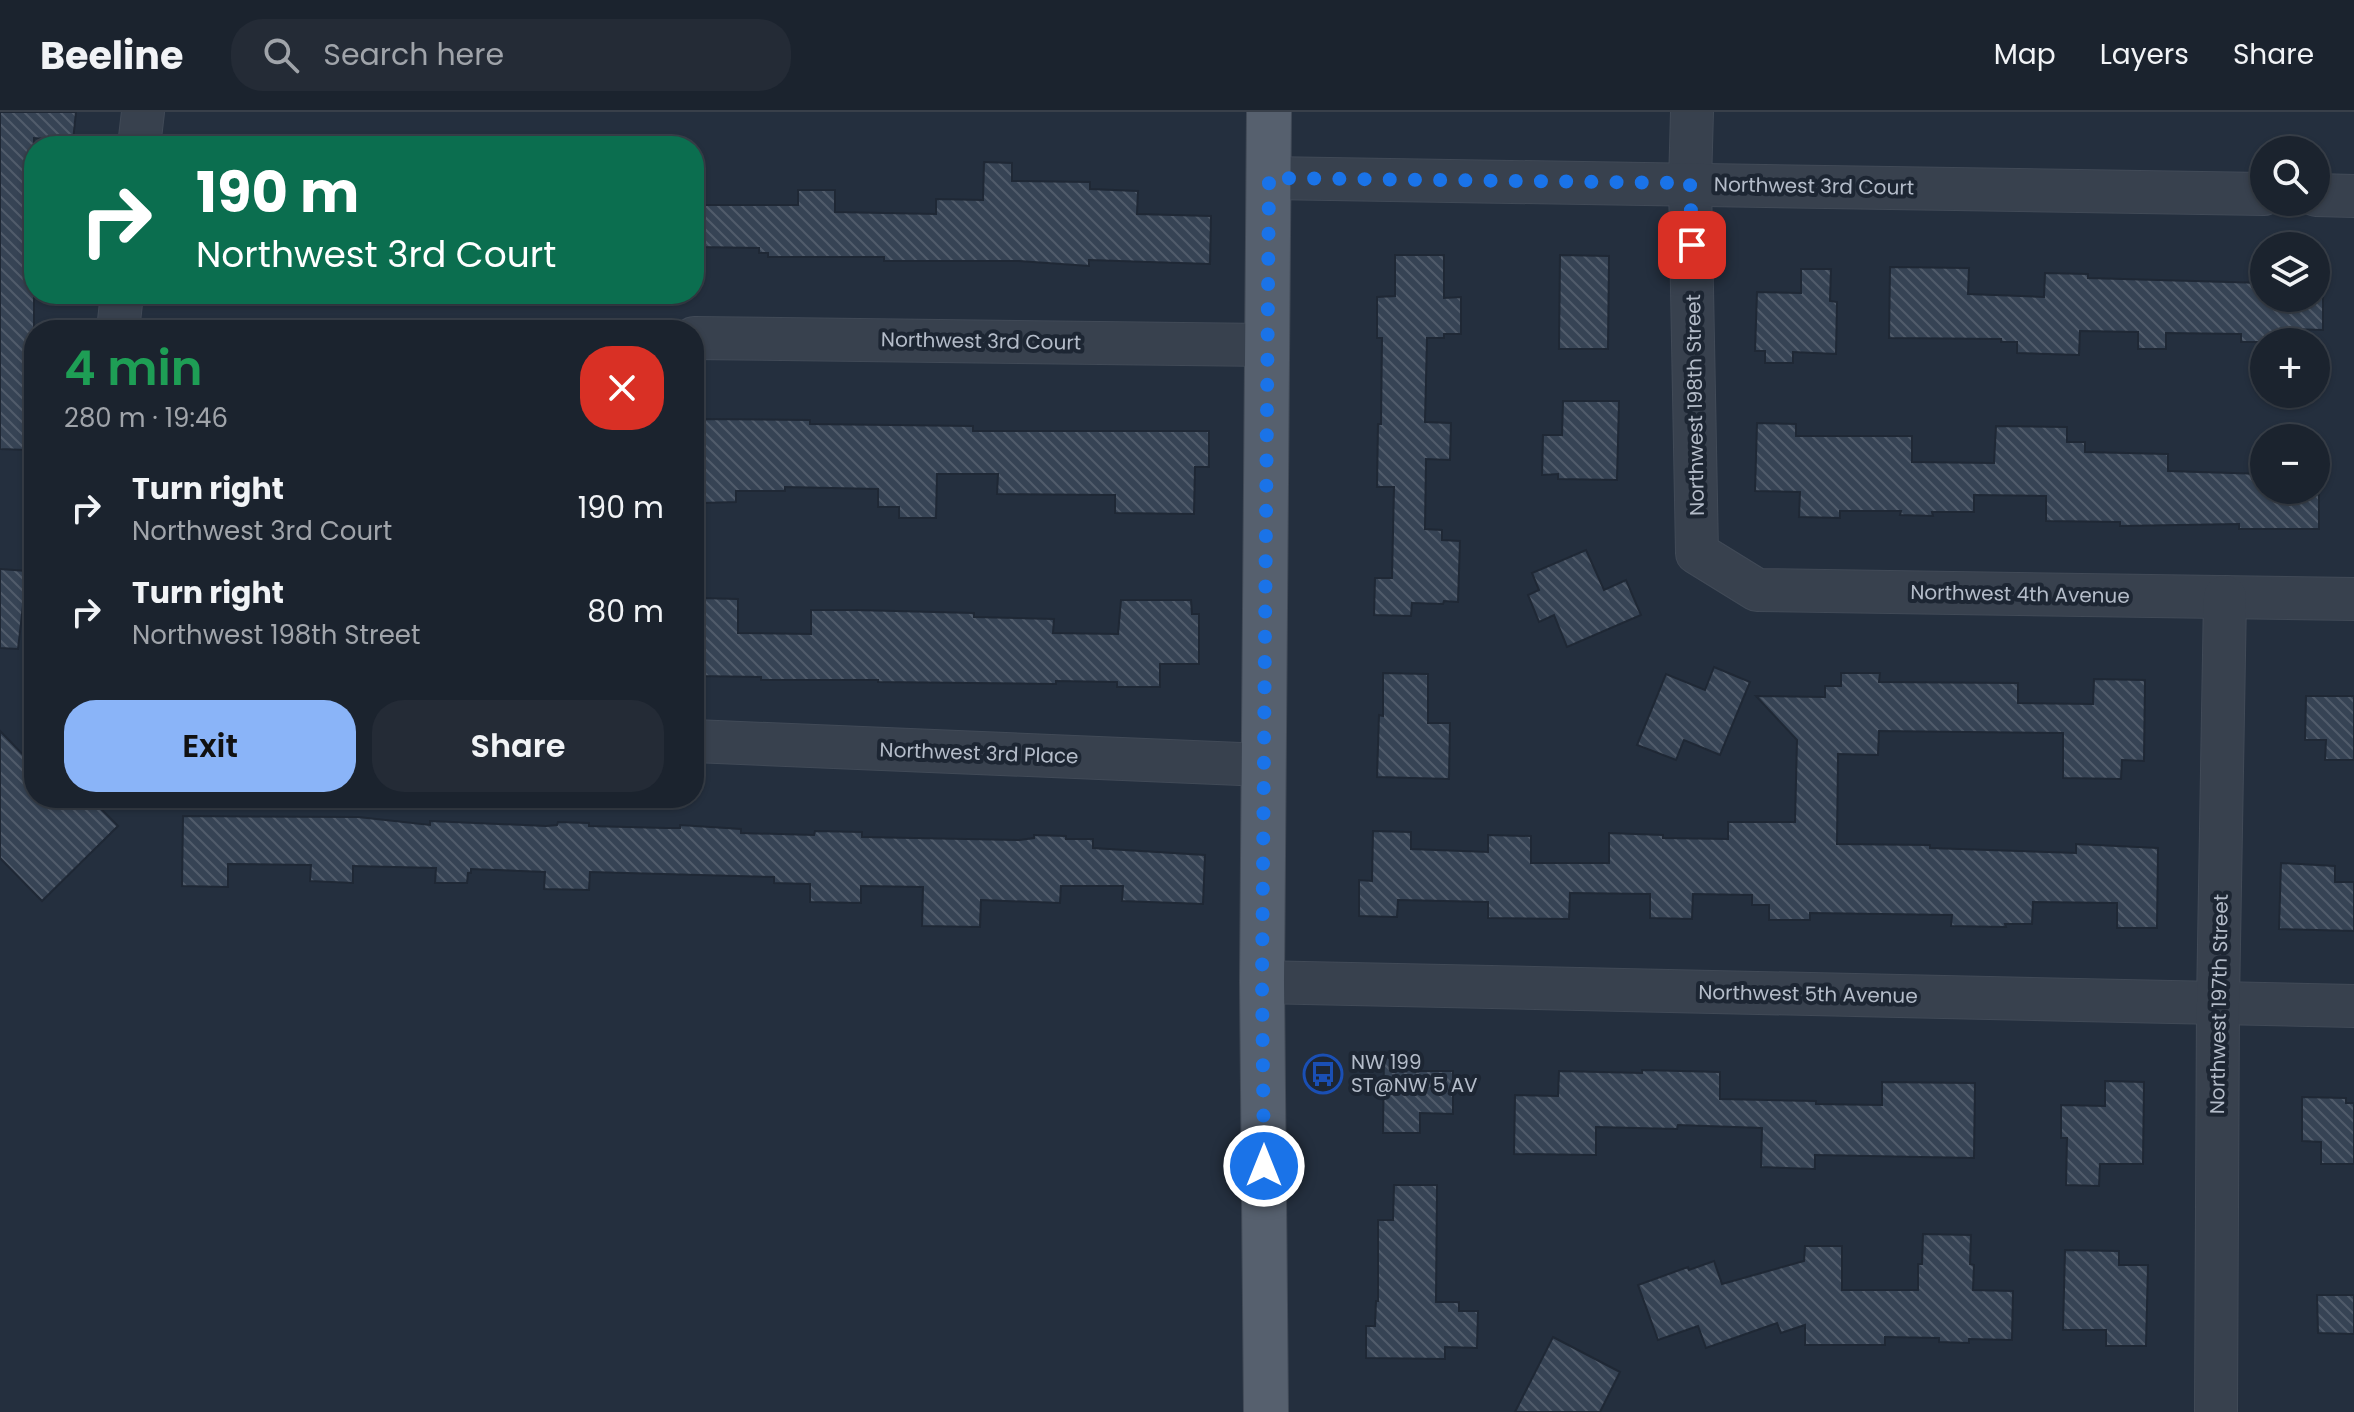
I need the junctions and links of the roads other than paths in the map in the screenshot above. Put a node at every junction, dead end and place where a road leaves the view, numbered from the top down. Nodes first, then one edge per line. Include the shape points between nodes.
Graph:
1 (143, 112) edge
2 (1269, 112) edge
3 (1692, 112) edge
4 (140, 136) edge
5 (1269, 178) junction
6 (1690, 183) junction
7 (2250, 194) edge
8 (2330, 195) edge
9 (2354, 196) edge
10 (704, 338) edge
11 (1267, 345) junction
12 (1697, 553) joint
13 (2225, 597) junction
14 (2354, 599) edge
15 (704, 741) edge
16 (1264, 765) junction
17 (1262, 982) junction
18 (2218, 1003) junction
19 (2354, 1006) edge
20 (1266, 1412) edge
21 (2216, 1412) edge

1 - 4 street
2 - 5 main road
3 - 6 street, Northwest 198th Street
5 - 6 street, Northwest 3rd Court
5 - 11 main road
6 - 7 street, Northwest 3rd Court
6 - 12 street, Northwest 198th Street
8 - 9 street
10 - 11 street, Northwest 3rd Court
11 - 16 main road
12 - 13 street, Northwest 4th Avenue via 1757,590
13 - 14 street, Northwest 4th Avenue
13 - 18 street, Northwest 197th Street
15 - 16 street, Northwest 3rd Place
16 - 17 main road
17 - 18 street, Northwest 5th Avenue
17 - 20 main road
18 - 19 street, Northwest 5th Avenue
18 - 21 street, Northwest 197th Street

